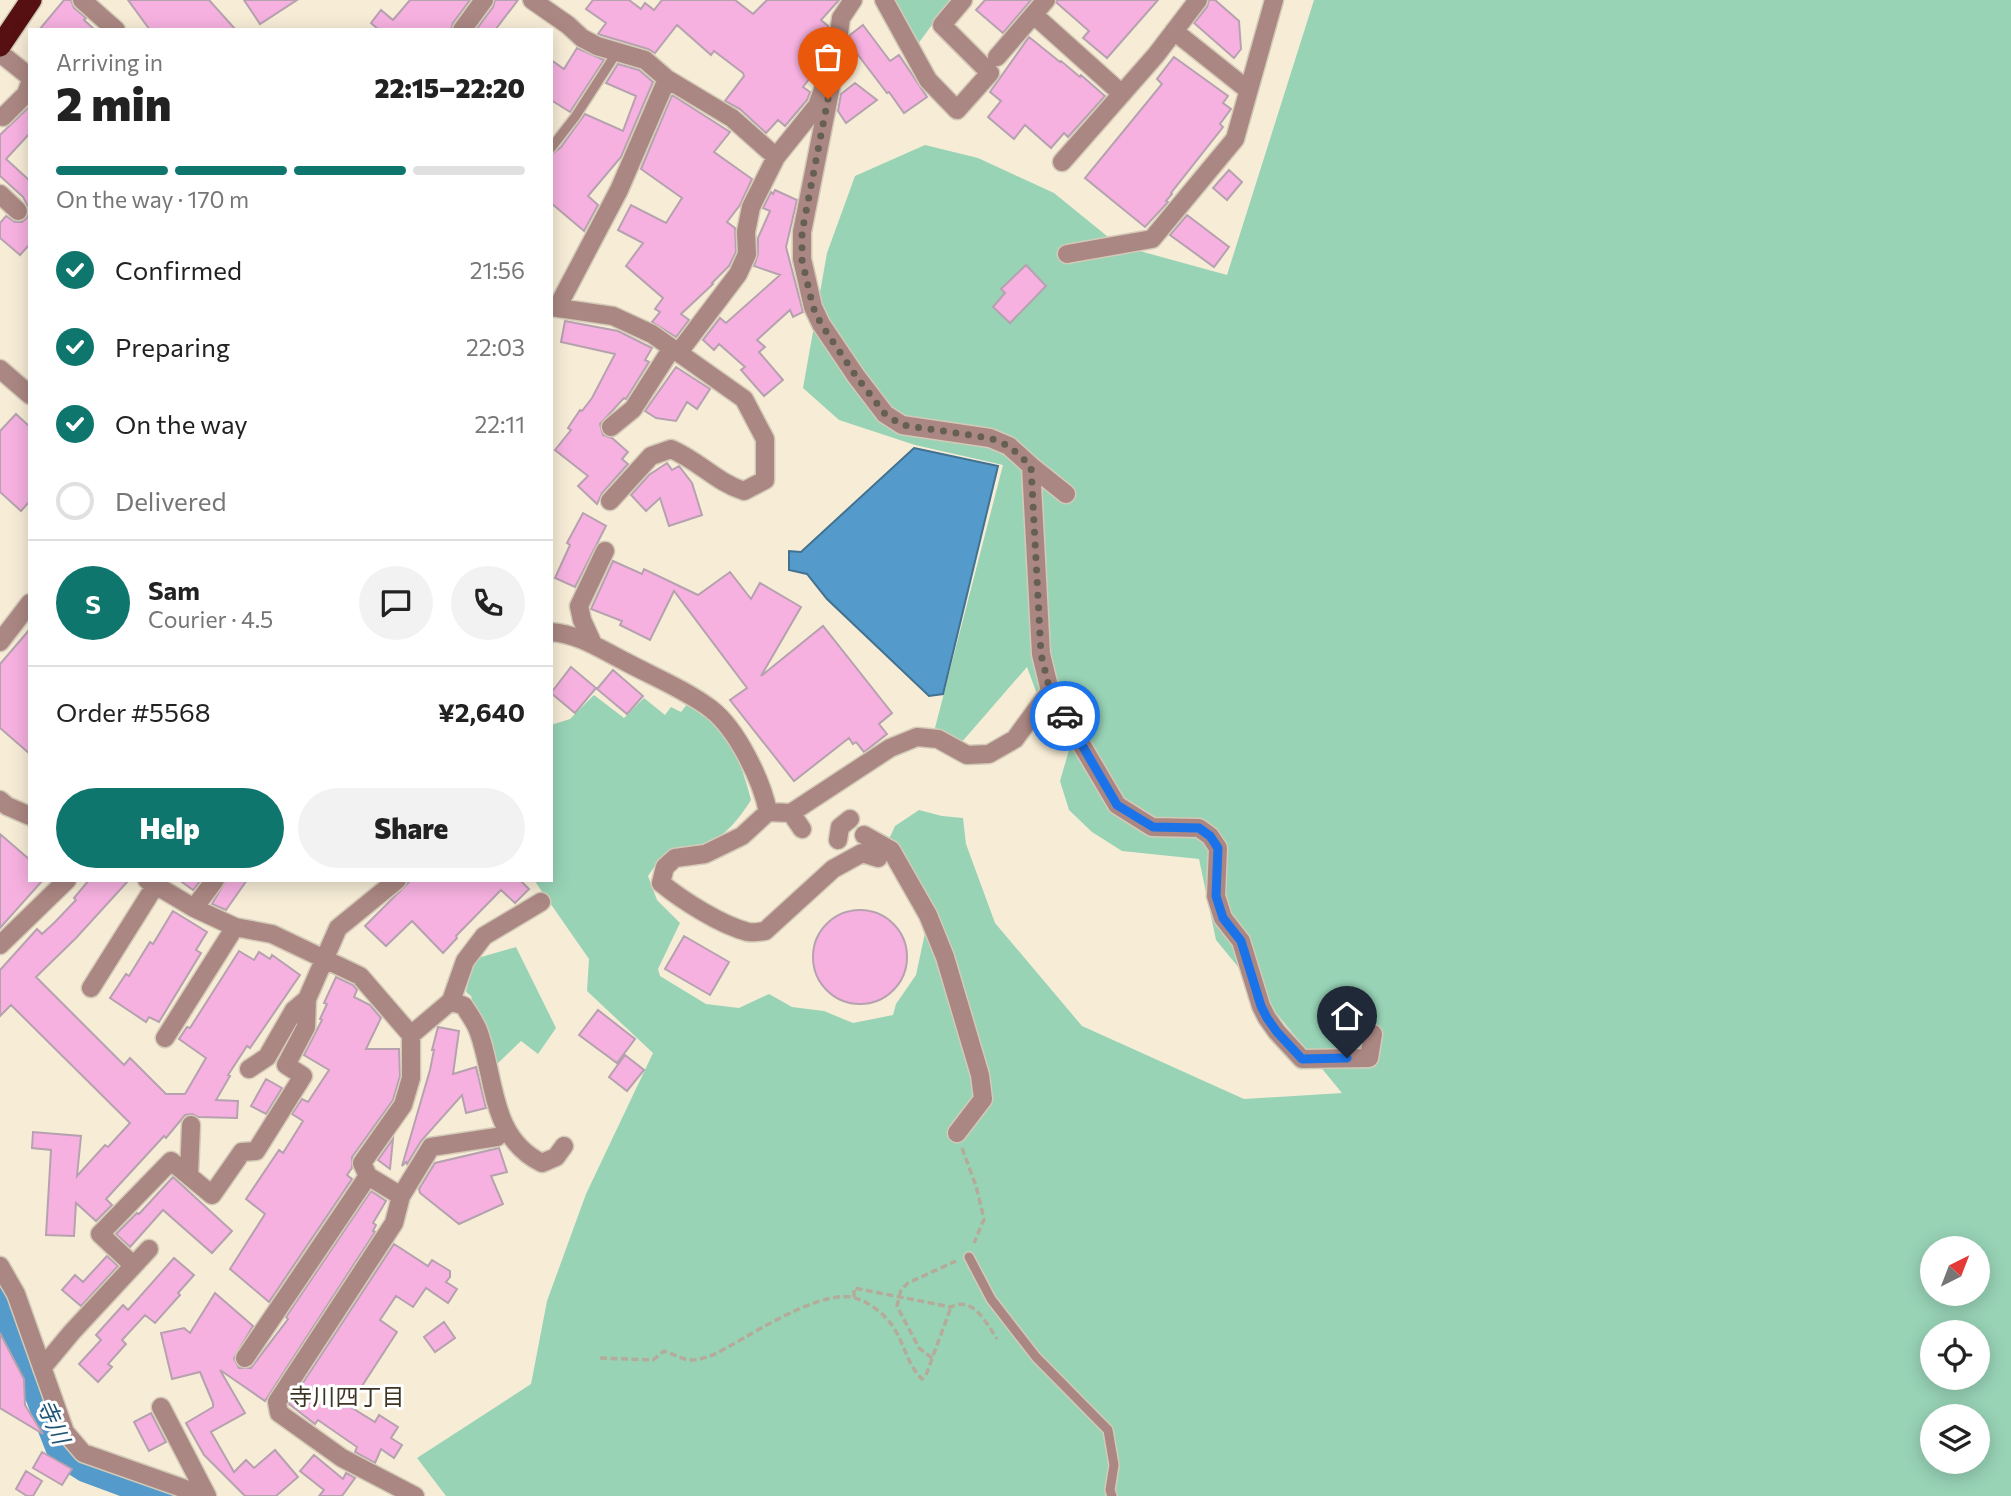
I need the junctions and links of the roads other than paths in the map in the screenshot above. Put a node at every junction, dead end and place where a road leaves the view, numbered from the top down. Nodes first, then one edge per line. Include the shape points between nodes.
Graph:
1 (31, 0) edge
2 (82, 0) edge
3 (484, 0) edge
4 (532, 0) edge
5 (853, 0) edge
6 (884, 0) edge
7 (963, 0) edge
8 (1046, 0) edge
9 (1198, 0) edge
10 (1274, 0) edge
11 (1034, 15) junction
12 (114, 28) edge
13 (463, 28) edge
14 (1174, 31) junction
15 (0, 46) edge
16 (0, 52) edge
17 (617, 52) junction
18 (997, 57) dead end
19 (28, 75) edge
20 (833, 76) junction
21 (667, 79) junction
22 (28, 88) edge
23 (1248, 90) junction
24 (1122, 94) junction
25 (3, 117) dead end
26 (553, 145) edge
27 (776, 157) junction
28 (1062, 162) dead end
29 (0, 194) edge
30 (18, 211) dead end
31 (1067, 254) dead end
32 (554, 308) edge
33 (676, 350) junction
34 (0, 369) edge
35 (28, 393) edge
36 (611, 427) dead end
37 (1031, 466) junction
38 (1066, 494) dead end
39 (610, 501) dead end
40 (605, 551) dead end
41 (28, 606) edge
42 (553, 632) edge
43 (0, 642) edge
44 (593, 644) junction
45 (1050, 691) junction
46 (0, 800) edge
47 (768, 812) junction
48 (792, 813) junction
49 (28, 815) edge
50 (850, 819) dead end
51 (803, 829) dead end
52 (864, 835) dead end
53 (838, 840) dead end
54 (878, 858) dead end
55 (65, 882) edge
56 (214, 882) edge
57 (395, 882) edge
58 (151, 883) edge
59 (541, 902) dead end
60 (194, 908) junction
61 (235, 927) junction
62 (0, 945) edge
63 (325, 959) junction
64 (90, 988) dead end
65 (307, 999) junction
66 (451, 1001) junction
67 (1373, 1034) dead end
68 (411, 1035) junction
69 (164, 1038) dead end
70 (249, 1069) dead end
71 (191, 1125) dead end
72 (957, 1133) road end
73 (497, 1138) dead end
74 (564, 1146) dead end
75 (189, 1174) junction
76 (368, 1176) junction
77 (401, 1196) junction
78 (149, 1249) dead end
79 (969, 1257) road end
80 (133, 1265) junction
81 (0, 1266) edge
82 (244, 1358) dead end
83 (42, 1368) junction
84 (160, 1407) dead end
85 (206, 1496) edge
86 (415, 1496) edge
87 (1112, 1496) edge

1 - 15 highway
2 - 12 street
3 - 13 street
4 - 17 street via 582,38
5 - 20 street via 841,18
6 - 7 street via 928,80 957,110 990,73 942,25
8 - 11 street
9 - 14 street
10 - 23 street
11 - 18 street
11 - 24 street
14 - 23 street
14 - 24 street
16 - 19 street
17 - 21 street via 645,60
17 - 26 lane
20 - 27 street via 817,106
20 - 37 street via 802,232 802,260 817,315 885,414 902,425 990,438 1009,446
21 - 27 street via 732,118
21 - 32 street via 619,190
22 - 25 street
23 - 31 street via 1235,139 1152,239
24 - 28 street
27 - 33 street via 751,207 747,254 738,274
29 - 30 street
32 - 33 street via 613,316
33 - 36 street via 633,408
33 - 39 street via 744,399 765,439 765,480 744,491 728,486 690,457 671,449 651,456
34 - 35 street
37 - 38 street
37 - 45 street via 1041,654
40 - 44 street via 579,606
41 - 43 street
42 - 44 street
44 - 47 street via 713,710 746,757 764,791
45 - 48 street via 1016,739 989,754 967,755 938,739 917,737 890,748
45 - 67 street via 1117,805 1153,827 1199,828 1210,836 1218,848 1216,896 1223,918 1241,941 1267,1018 1302,1059 1369,1058
46 - 49 street
47 - 48 street
47 - 54 street via 742,836 705,854 675,858 665,867 661,883 750,933 765,931 833,869 862,853
48 - 51 street
50 - 53 street via 841,827
52 - 72 street via 891,850 928,915 945,957 983,1099
55 - 62 street
56 - 60 street
57 - 63 street via 338,929
58 - 60 street
58 - 64 street
59 - 66 street via 484,936 465,961
60 - 61 street
61 - 63 street via 272,934
61 - 69 street
63 - 65 street
63 - 68 street via 360,976
65 - 70 street via 294,1010 268,1057
65 - 75 street via 306,1027 286,1065 303,1076 256,1151 242,1152 212,1195
66 - 68 street
66 - 74 street via 464,1006 478,1030 497,1108 524,1155 542,1163 556,1157
68 - 76 street via 411,1078 403,1105 362,1163
71 - 75 street
73 - 77 street via 431,1147
75 - 80 street via 171,1161 100,1234
76 - 77 street
76 - 82 street
77 - 86 street via 394,1223 277,1402 279,1413 342,1458
78 - 80 street
79 - 87 lane via 991,1299 1036,1357 1108,1430 1114,1465
80 - 83 street
81 - 83 street via 16,1294
83 - 85 street via 65,1432 83,1453
84 - 85 street

